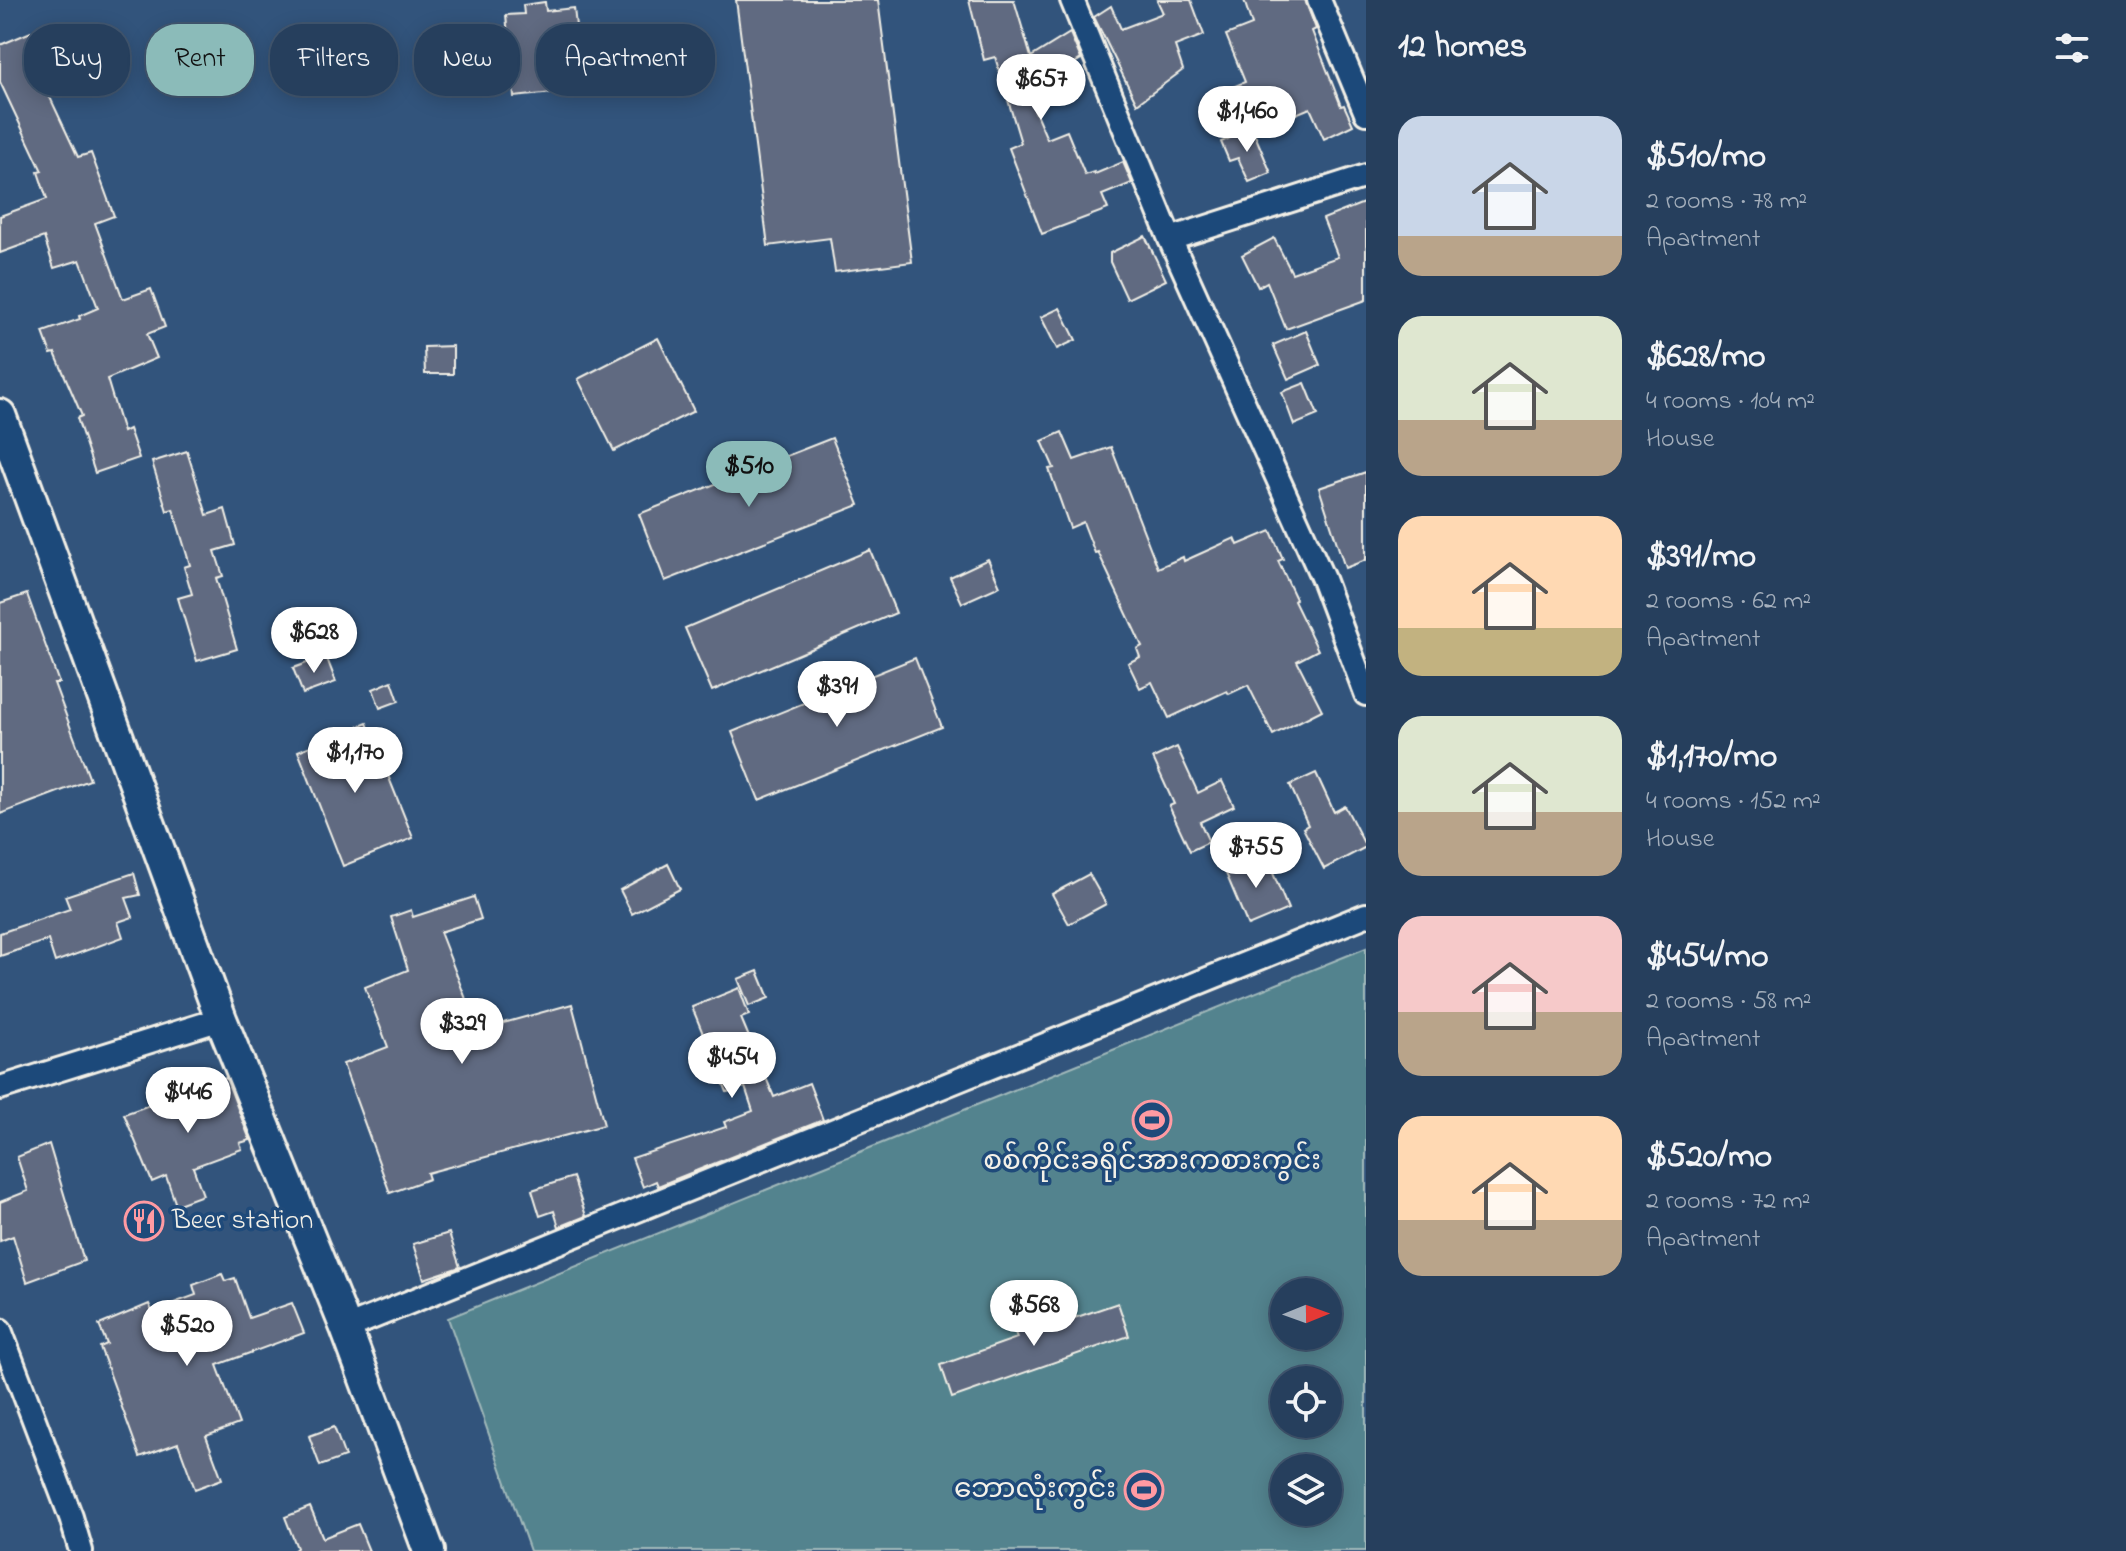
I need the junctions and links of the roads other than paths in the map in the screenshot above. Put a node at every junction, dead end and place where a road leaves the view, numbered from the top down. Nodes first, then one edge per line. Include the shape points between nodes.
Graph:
1 (1072, 0) edge
2 (1319, 0) edge
3 (1366, 113) edge
4 (1366, 176) edge
5 (1170, 239) junction
6 (0, 415) edge
7 (1366, 694) edge
8 (1366, 915) edge
9 (221, 1019) junction
10 (0, 1088) edge
11 (346, 1328) junction
12 (0, 1330) edge
13 (81, 1551) edge
14 (429, 1551) edge

1 - 5 street
2 - 3 street
4 - 5 street
5 - 7 street via 1323,579
6 - 9 street
8 - 11 street
9 - 10 street
9 - 11 street
11 - 14 street
12 - 13 street

